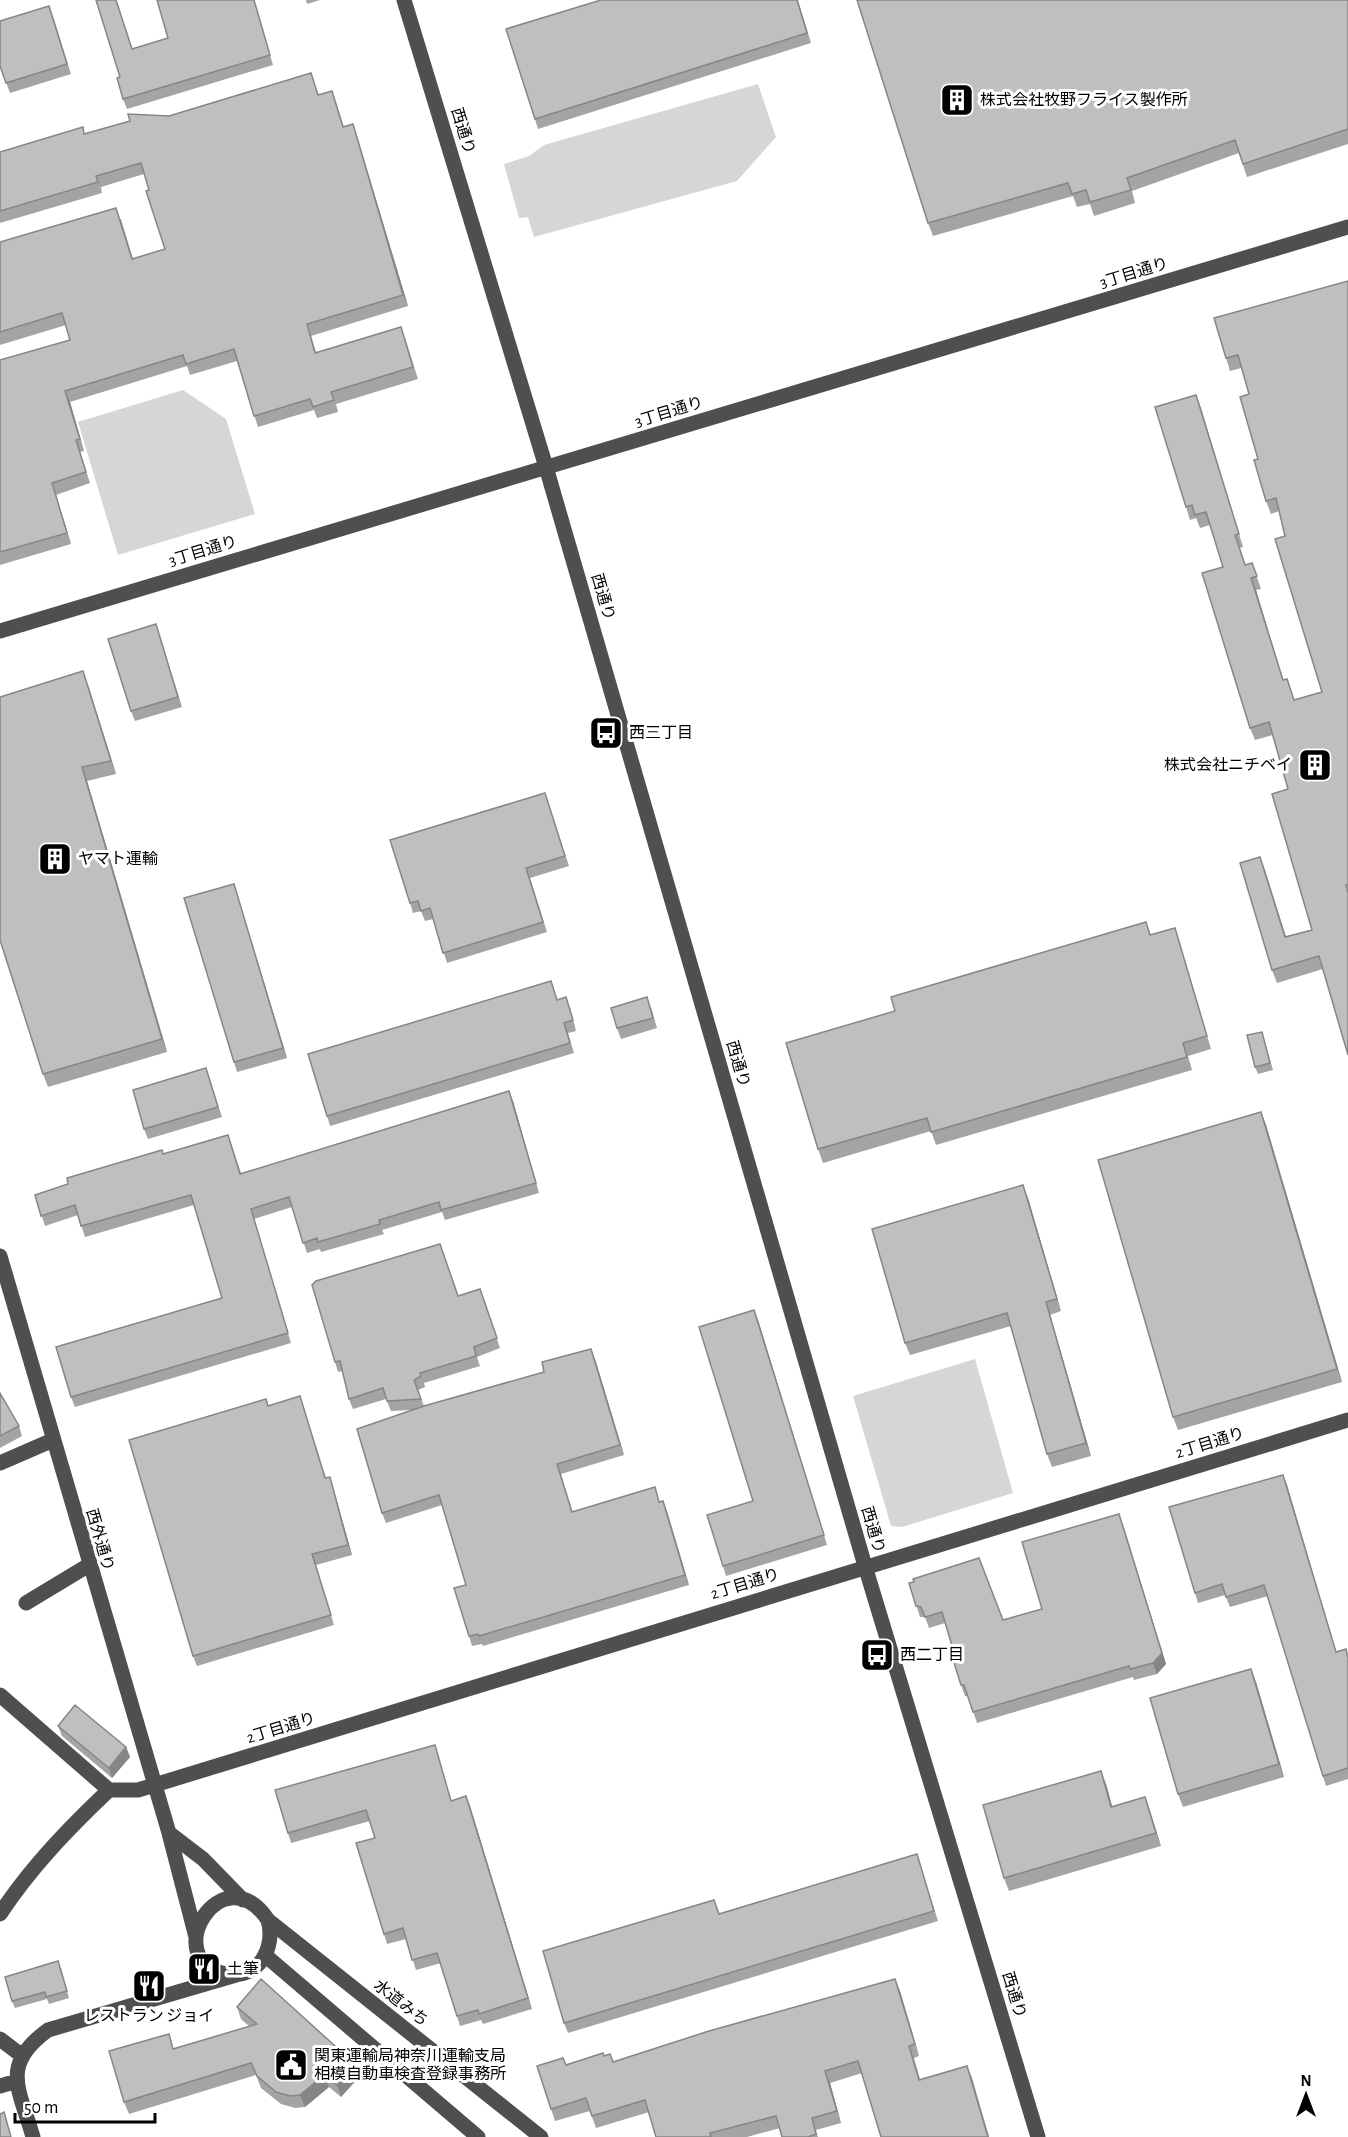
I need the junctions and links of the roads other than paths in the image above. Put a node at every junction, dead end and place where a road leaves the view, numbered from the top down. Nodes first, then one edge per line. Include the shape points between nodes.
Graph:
1 (404, 0) edge
2 (1348, 227) edge
3 (546, 467) junction
4 (0, 631) edge
5 (0, 1256) edge
6 (1348, 1420) edge
7 (53, 1440) junction
8 (0, 1463) edge
9 (88, 1564) junction
10 (865, 1566) junction
11 (26, 1603) dead end
12 (0, 1695) edge
13 (154, 1786) junction
14 (109, 1790) junction
15 (169, 1833) junction
16 (243, 1900) junction
17 (0, 1914) edge
18 (268, 1920) junction
19 (196, 1937) junction
20 (266, 1956) junction
21 (205, 1961) junction
22 (238, 1974) junction
23 (188, 1991) junction
24 (0, 2039) edge
25 (21, 2055) junction
26 (17, 2081) junction
27 (0, 2086) edge
28 (33, 2137) edge
29 (478, 2137) edge
30 (541, 2137) edge
31 (1038, 2137) edge

1 - 3 street, 西通り
2 - 3 street, 3丁目通り
3 - 4 street, 3丁目通り
3 - 10 street, 西通り
5 - 7 street, 西外通り
6 - 10 street, 2丁目通り
7 - 8 street
7 - 9 street, 西外通り
9 - 11 street
9 - 13 street, 西外通り
10 - 13 street, 2丁目通り
10 - 31 street, 西通り
12 - 14 street
13 - 14 street, 2丁目通り
13 - 15 street, 西外通り
14 - 17 street via 59,1839
15 - 16 street via 203,1859
15 - 19 street, 西外通り
16 - 18 street
16 - 19 street via 220,1901 210,1907 197,1926
18 - 20 street via 271,1944
18 - 30 street, 水道みち
19 - 21 street
20 - 22 street via 254,1968
20 - 29 street
21 - 22 street via 215,1969
21 - 23 street
22 - 23 street
23 - 25 street via 48,2030
24 - 25 street
25 - 26 street via 16,2067
26 - 27 street
26 - 28 street

